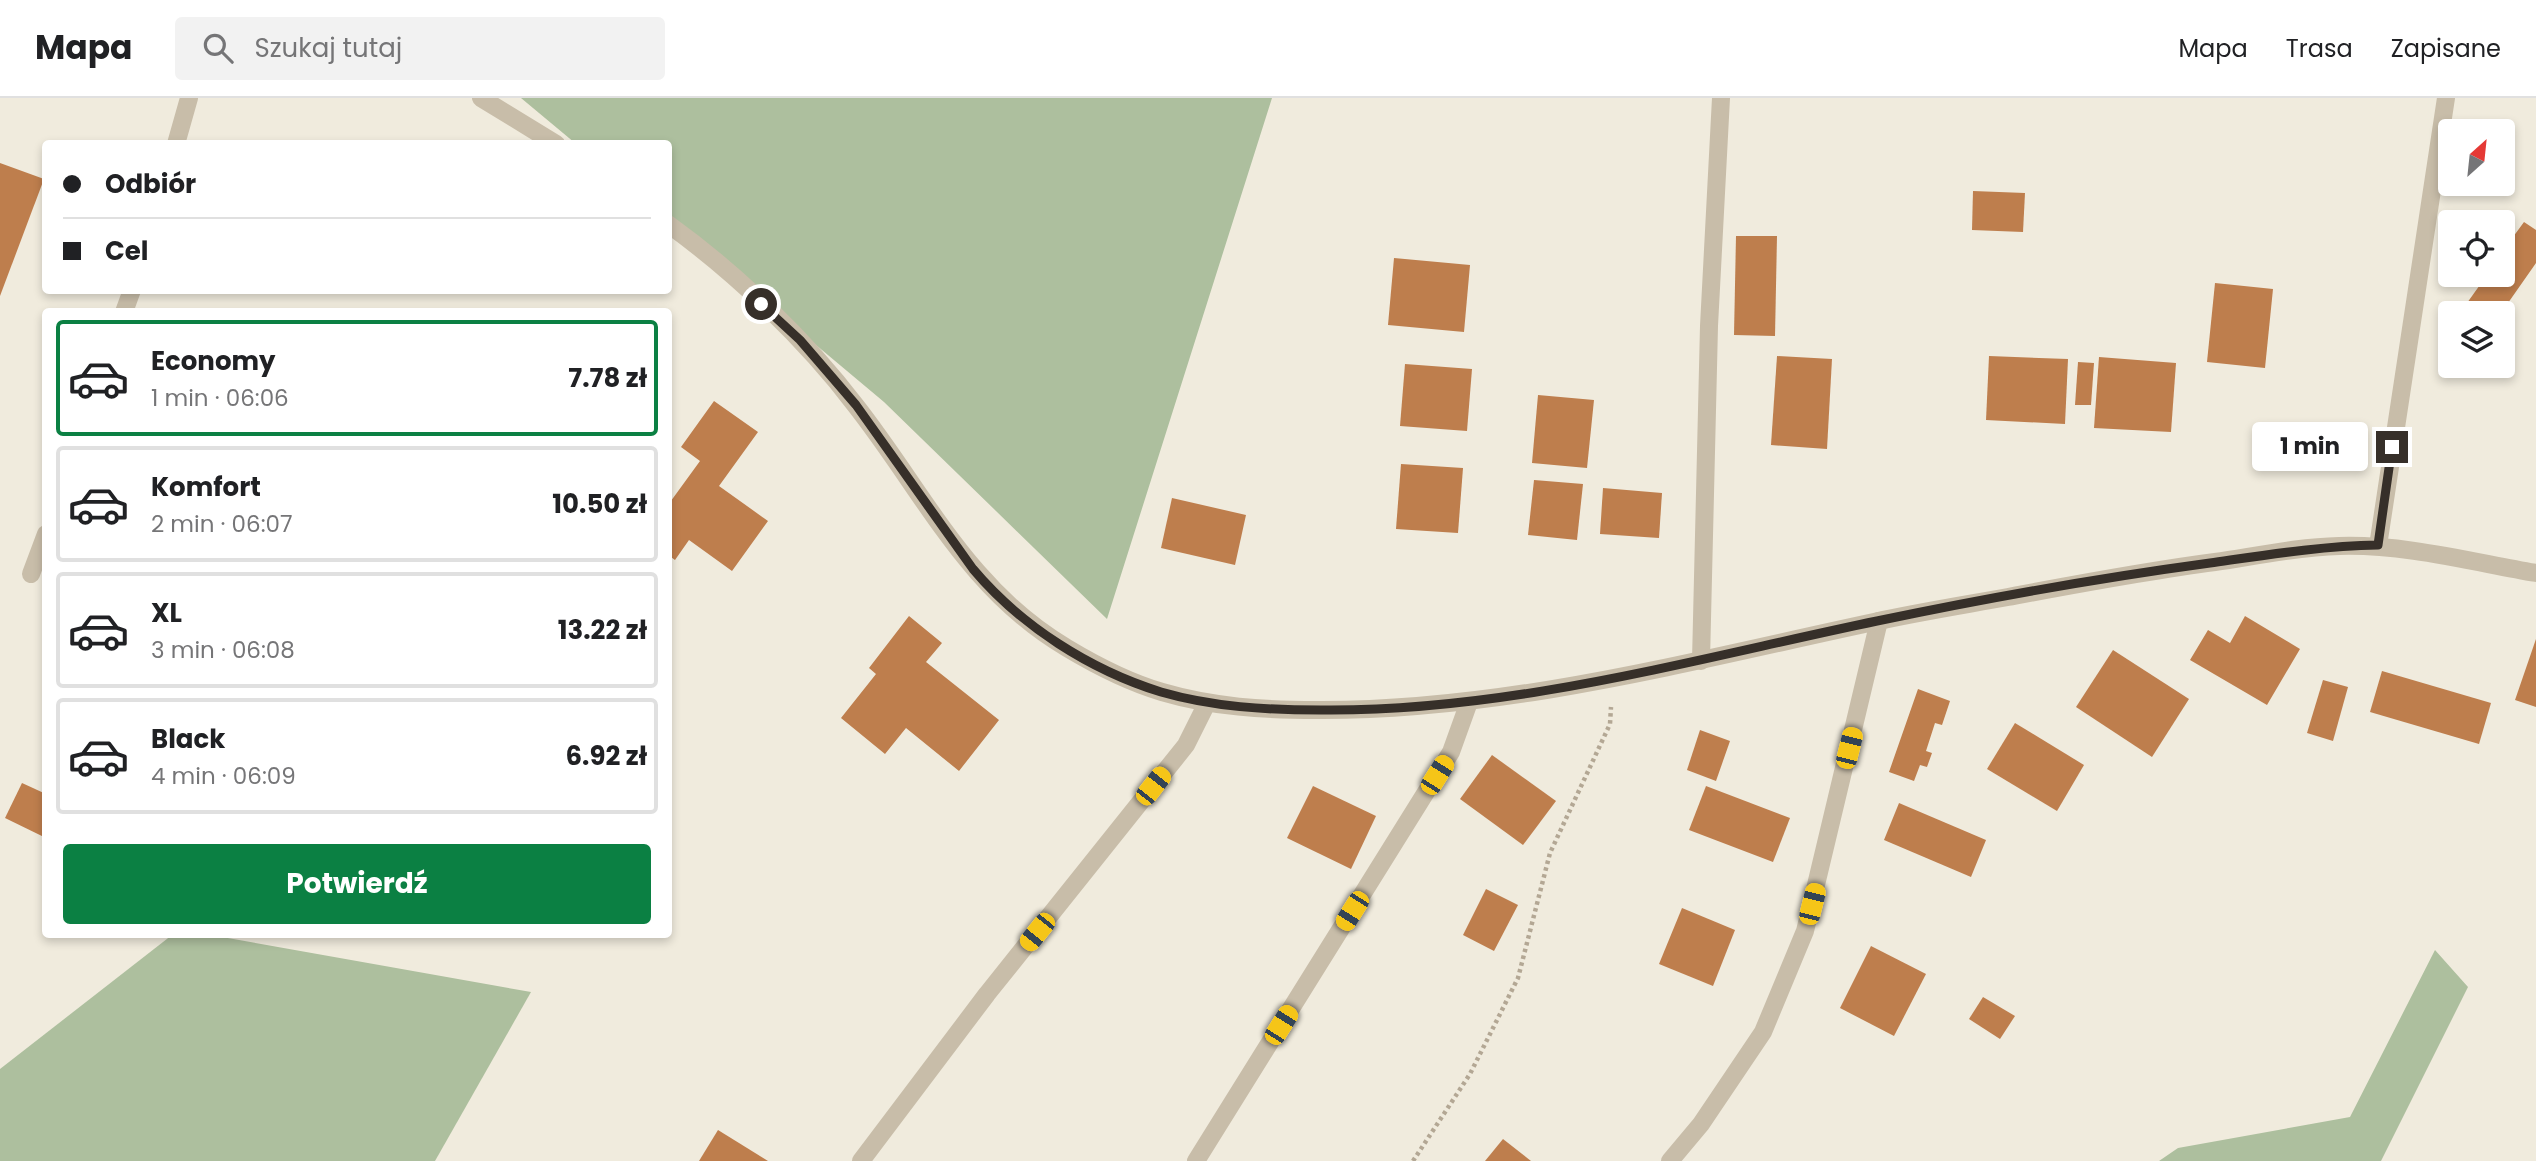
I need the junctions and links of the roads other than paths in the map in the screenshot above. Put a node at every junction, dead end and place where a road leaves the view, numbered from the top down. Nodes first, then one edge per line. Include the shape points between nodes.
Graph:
1 (189, 98) edge
2 (481, 98) edge
3 (1721, 98) edge
4 (2446, 98) edge
5 (177, 140) edge
6 (549, 140) edge
7 (672, 227) edge
8 (42, 545) edge
9 (2378, 545) junction
10 (2536, 573) edge
11 (31, 574) dead end
12 (1879, 621) junction
13 (1700, 661) junction
14 (1469, 702) junction
15 (1207, 703) junction
16 (862, 1161) edge
17 (1196, 1161) edge
18 (1670, 1161) edge

1 - 5 street
2 - 6 street
3 - 13 street
4 - 9 street
7 - 15 street via 703,249 800,340 856,405 959,552 987,586 1029,624 1113,674
8 - 11 street
9 - 10 street
9 - 12 street via 2333,546 2146,571
12 - 13 street
12 - 18 street via 1805,930 1763,1031 1701,1124
13 - 14 street
14 - 15 street via 1359,710 1259,710
14 - 17 street via 1451,752
15 - 16 street via 1186,745 987,994

